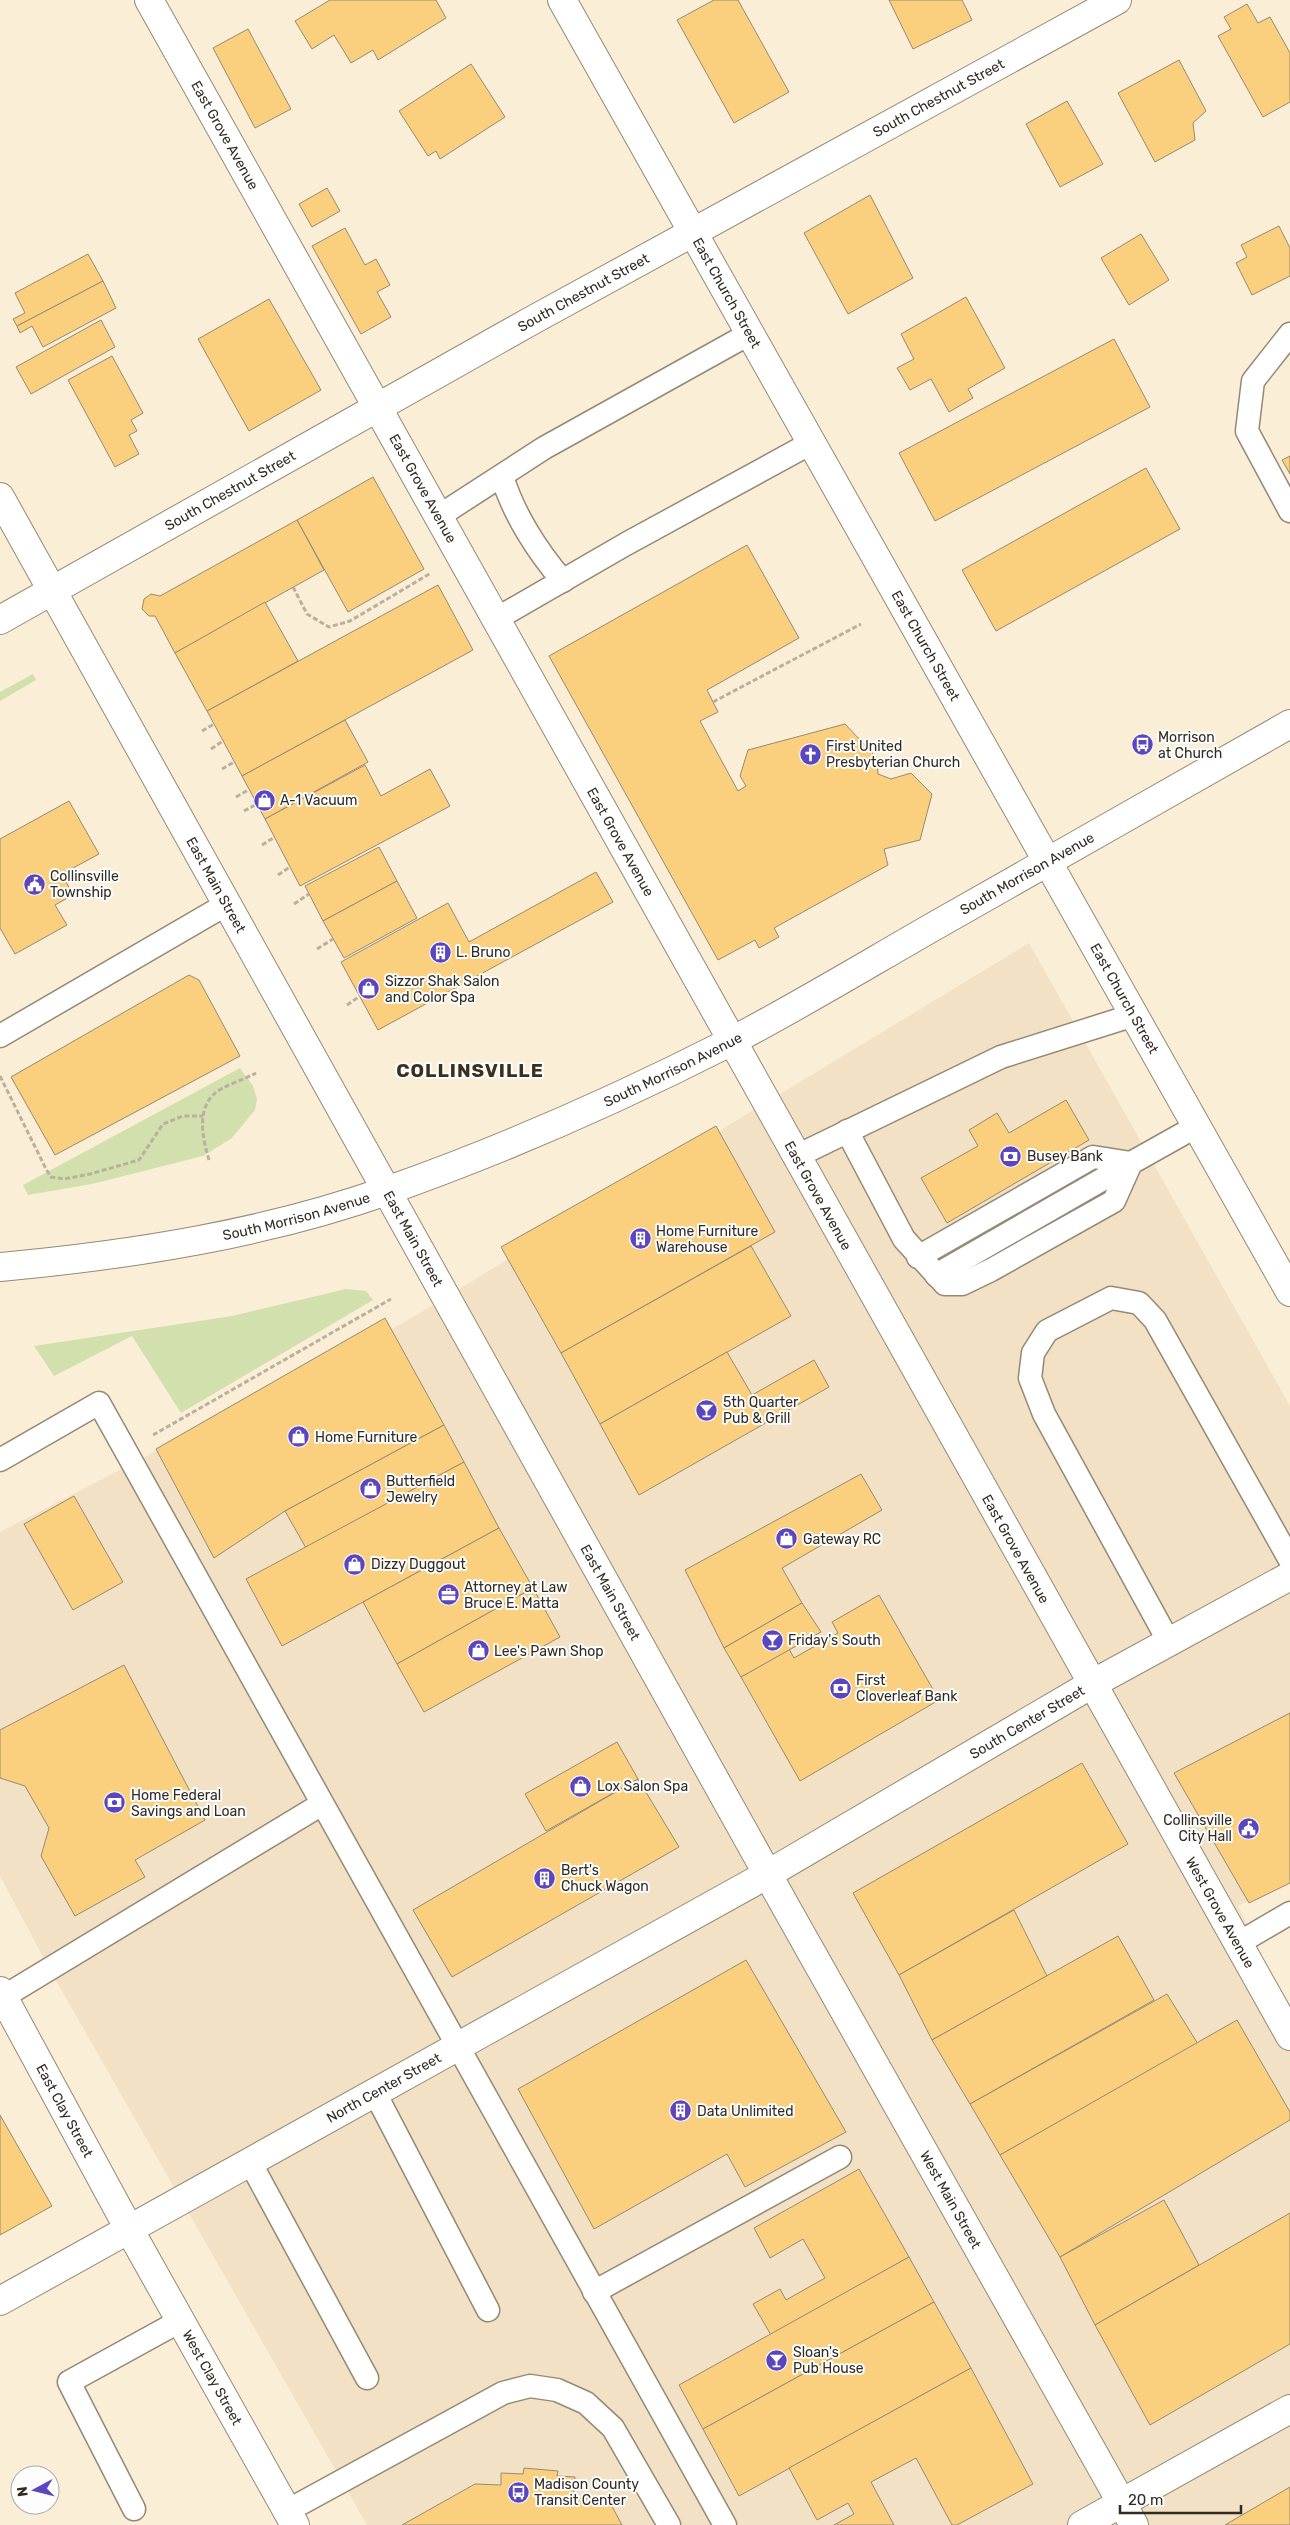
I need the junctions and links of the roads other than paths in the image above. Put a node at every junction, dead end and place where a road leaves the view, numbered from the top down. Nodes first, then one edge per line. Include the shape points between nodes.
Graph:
1 (149, 0) edge
2 (562, 0) edge
3 (1117, 0) edge
4 (692, 234) junction
5 (749, 334) junction
6 (1290, 334) edge
7 (379, 407) junction
8 (811, 443) junction
9 (502, 476) junction
10 (0, 497) edge
11 (1290, 511) edge
12 (439, 516) junction
13 (563, 581) junction
14 (52, 590) junction
15 (496, 619) junction
16 (0, 620) edge
17 (1290, 724) edge
18 (1048, 861) junction
19 (227, 904) junction
20 (1134, 1015) junction
21 (0, 1036) edge
22 (730, 1042) junction
23 (1197, 1126) junction
24 (847, 1131) junction
25 (795, 1157) junction
26 (1131, 1163) junction
27 (387, 1191) junction
28 (918, 1257) junction
29 (0, 1267) edge
30 (1290, 1292) edge
31 (0, 1460) edge
32 (1290, 1560) edge
33 (1290, 1576) edge
34 (1169, 1642) junction
35 (1092, 1684) junction
36 (322, 1804) junction
37 (768, 1874) junction
38 (1290, 1914) edge
39 (1237, 1944) junction
40 (2, 1994) edge
41 (1289, 2034) edge
42 (457, 2048) junction
43 (375, 2093) junction
44 (840, 2156) dead end
45 (250, 2162) junction
46 (129, 2230) junction
47 (594, 2292) junction
48 (0, 2301) edge
49 (488, 2310) dead end
50 (180, 2321) junction
51 (367, 2378) dead end
52 (1290, 2409) edge
53 (134, 2509) dead end
54 (1128, 2514) edge
55 (291, 2518) edge
56 (669, 2525) edge
57 (725, 2525) edge
58 (1082, 2525) edge

1 - 7 street, East Grove Avenue
2 - 4 street, East Church Street
3 - 4 street, South Chestnut Street
4 - 5 street, East Church Street
4 - 7 street, South Chestnut Street
5 - 8 street, East Church Street
5 - 9 lane via 544,448
6 - 11 lane via 1253,381 1247,431
7 - 12 street, East Grove Avenue
7 - 14 street, South Chestnut Street
8 - 13 lane
8 - 18 street, East Church Street
9 - 12 lane
9 - 13 lane via 513,505 547,563
10 - 14 street, East Main Street
12 - 15 street, East Grove Avenue
13 - 15 lane
14 - 16 street, South Chestnut Street
14 - 19 street, East Main Street
15 - 22 street, East Grove Avenue
17 - 18 street, South Morrison Avenue
18 - 20 street, East Church Street
18 - 22 street, South Morrison Avenue
19 - 21 lane
19 - 27 street, East Main Street
20 - 23 street, East Church Street
20 - 24 lane via 1001,1057
22 - 25 street, East Grove Avenue
22 - 27 street, South Morrison Avenue via 604,1103 469,1161
23 - 26 lane
23 - 30 street, East Church Street
24 - 25 lane
24 - 28 lane via 904,1239
25 - 35 street, East Grove Avenue
26 - 28 lane via 1093,1157
26 - 28 lane via 1114,1201 962,1284 945,1284
27 - 29 street, South Morrison Avenue via 224,1235 63,1261
27 - 37 street, East Main Street
31 - 36 lane via 99,1403
32 - 34 lane via 1155,1320 1139,1303 1111,1298 1047,1331 1033,1353 1030,1378 1044,1414
33 - 34 street, South Center Street
34 - 35 street, South Center Street
35 - 37 street, South Center Street
35 - 39 street, West Grove Avenue
36 - 40 lane
36 - 42 lane
37 - 42 street, North Center Street
37 - 54 street, West Main Street
38 - 39 lane
39 - 41 street, West Grove Avenue
40 - 46 street, East Clay Street
42 - 43 street, North Center Street
42 - 47 lane
43 - 45 street, North Center Street
43 - 49 lane
44 - 47 lane
45 - 46 street, North Center Street
45 - 51 lane
46 - 48 street, North Center Street
46 - 50 street, West Clay Street
47 - 57 lane
50 - 53 lane via 69,2382
50 - 55 street, West Clay Street
52 - 54 street
54 - 58 street
55 - 56 lane via 503,2393 530,2386 557,2390 586,2403 613,2428

